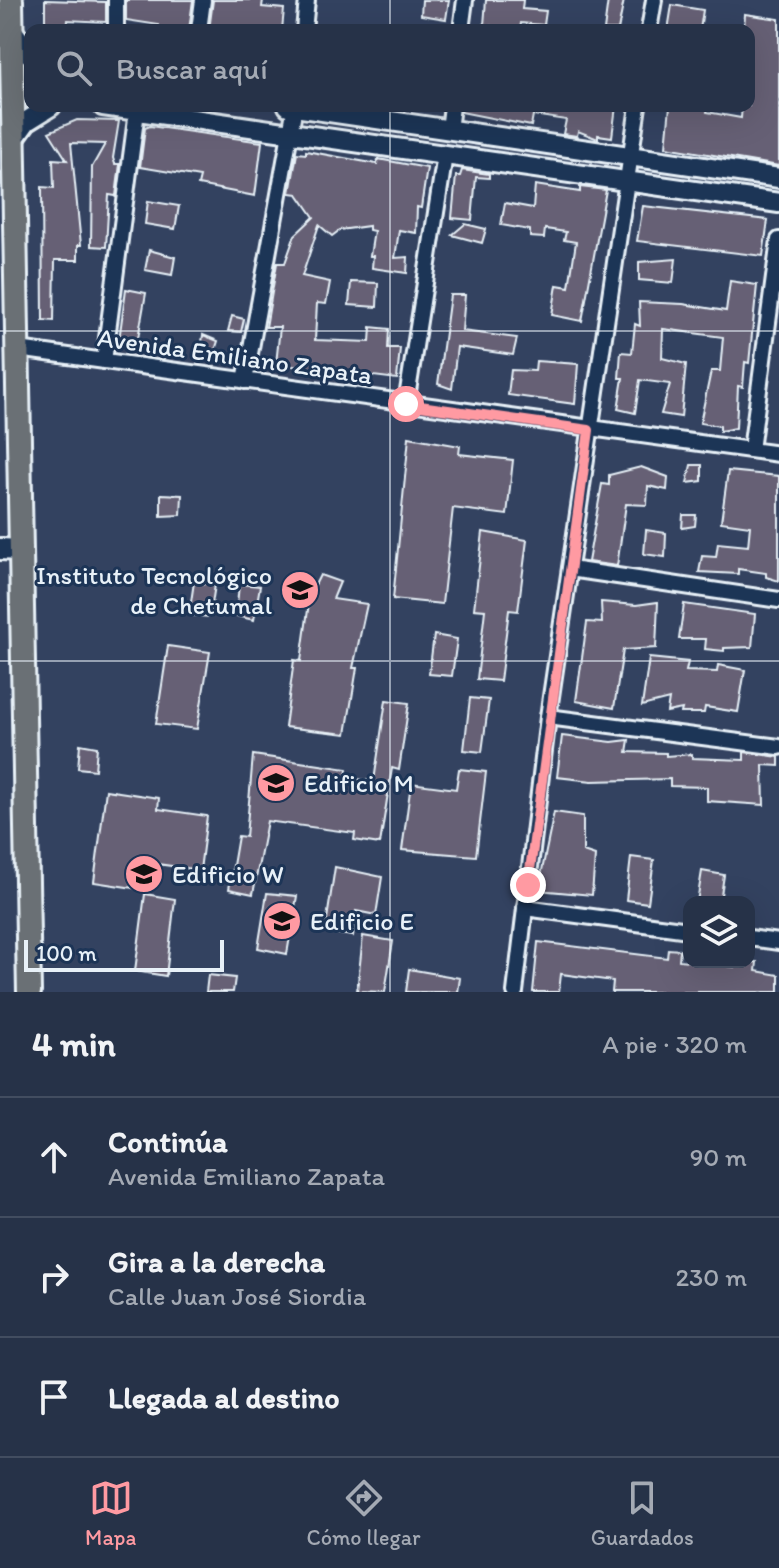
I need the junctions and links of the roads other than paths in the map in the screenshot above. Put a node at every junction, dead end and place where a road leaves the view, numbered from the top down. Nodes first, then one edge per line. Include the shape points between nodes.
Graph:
1 (11, 0) edge
2 (116, 0) edge
3 (203, 0) edge
4 (307, 0) edge
5 (465, 0) edge
6 (654, 0) edge
7 (116, 24) edge
8 (200, 24) edge
9 (305, 24) edge
10 (462, 24) edge
11 (650, 24) edge
12 (12, 29) junction
13 (24, 46) edge
14 (41, 112) edge
15 (137, 112) edge
16 (144, 112) edge
17 (293, 112) edge
18 (334, 112) edge
19 (451, 112) edge
20 (637, 112) edge
21 (449, 130) junction
22 (288, 133) junction
23 (14, 139) junction
24 (445, 155) junction
25 (631, 157) junction
26 (779, 178) edge
27 (626, 181) junction
28 (779, 203) edge
29 (8, 234) edge
30 (779, 240) edge
31 (18, 349) junction
32 (104, 361) junction
33 (245, 381) junction
34 (9, 404) edge
35 (406, 404) junction
36 (589, 430) junction
37 (751, 450) junction
38 (779, 454) edge
39 (10, 549) edge
40 (570, 569) junction
41 (779, 600) edge
42 (548, 717) junction
43 (779, 747) edge
44 (525, 908) junction
45 (683, 929) edge
46 (755, 939) edge
47 (779, 942) edge
48 (29, 992) edge
49 (515, 992) edge

1 - 12 main road
2 - 7 street
3 - 8 street
4 - 9 street
5 - 10 street
6 - 11 street
12 - 13 street
12 - 23 main road
14 - 23 street
15 - 32 street
16 - 22 street
17 - 22 street
18 - 21 street
19 - 21 street
20 - 25 street
21 - 25 street
22 - 24 street
22 - 33 street
23 - 29 main road
24 - 27 street
24 - 35 street
25 - 26 street
25 - 27 street
27 - 28 street
27 - 36 street
29 - 31 main road
30 - 37 street
31 - 32 street, Avenida Emiliano Zapata
31 - 34 main road
32 - 33 street, Avenida Emiliano Zapata
33 - 35 street, Avenida Emiliano Zapata
34 - 39 main road
35 - 36 street, Avenida Emiliano Zapata
36 - 37 street, Avenida Emiliano Zapata
36 - 40 street
37 - 38 street, Avenida Emiliano Zapata
39 - 48 main road
40 - 41 street
40 - 42 street
42 - 43 street
42 - 44 street
44 - 45 street
44 - 49 street
46 - 47 street

